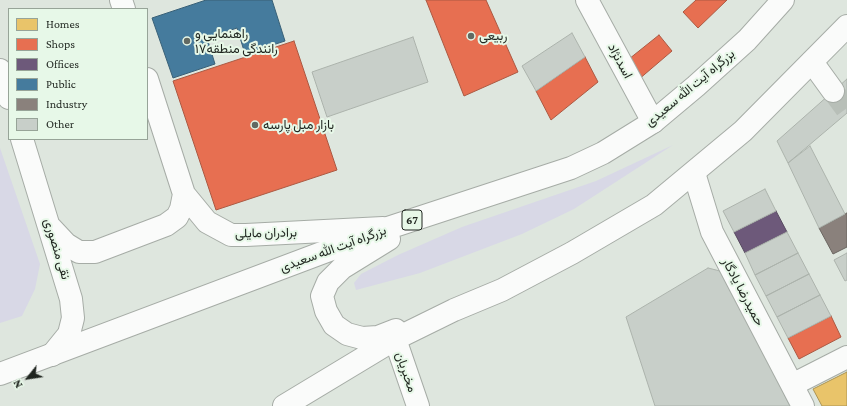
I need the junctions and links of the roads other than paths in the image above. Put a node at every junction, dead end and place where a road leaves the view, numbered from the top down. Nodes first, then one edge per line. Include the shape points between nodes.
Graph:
1 (587, 0) edge
2 (783, 0) edge
3 (847, 26) edge
4 (812, 62) junction
5 (0, 70) edge
6 (148, 82) edge
7 (833, 91) tunnel mouth
8 (8, 95) edge
9 (653, 122) junction
10 (22, 140) edge
11 (694, 173) junction
12 (184, 194) junction
13 (431, 214) junction
14 (50, 227) junction
15 (388, 228) junction
16 (454, 310) junction
17 (395, 339) junction
18 (52, 355) junction
19 (847, 357) edge
20 (0, 374) edge
21 (792, 385) junction
22 (284, 406) edge
23 (418, 406) edge
24 (803, 406) edge

1 - 9 main road, اسدنژاد
2 - 9 main road, بزرگراه آیت الله سعیدی / 67 via 747,40
3 - 4 main road
4 - 7 main road
4 - 11 main road via 743,131
5 - 8 main road
6 - 12 main road, برادران مایلی
9 - 13 main road, بزرگراه آیت الله سعیدی / 67 via 603,153 571,168
10 - 14 main road, نقی منصوری
11 - 16 main road via 654,205 572,253 502,290
11 - 21 main road, حمیدرضا یادگار via 712,232
12 - 14 main road via 177,217 166,225 95,252 79,252 66,244
12 - 15 main road, برادران مایلی via 207,222 231,235
13 - 15 main road, بزرگراه آیت الله سعیدی / 67
13 - 16 main road via 342,268 328,282 322,296 326,311 334,325 347,334 362,338 378,336
14 - 18 main road, نقی منصوری via 71,298 73,318 69,334
15 - 18 main road, بزرگراه آیت الله سعیدی / 67
16 - 17 main road
17 - 22 main road
17 - 23 main road, مخبریان
18 - 20 main road, بزرگراه آیت الله سعیدی / 67
19 - 21 main road
21 - 24 main road, حمیدرضا یادگار

